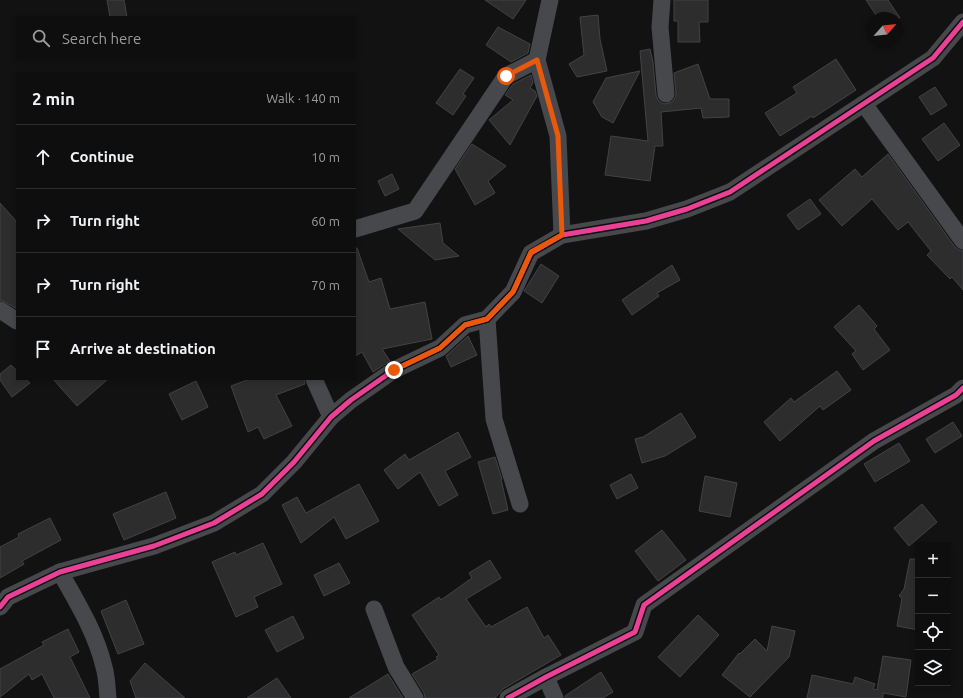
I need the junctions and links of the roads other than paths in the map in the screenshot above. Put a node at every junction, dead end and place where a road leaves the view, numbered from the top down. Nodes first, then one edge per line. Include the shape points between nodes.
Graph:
1 (550, 0) edge
2 (662, 0) edge
3 (963, 22) edge
4 (537, 60) junction
5 (666, 94) dead end
6 (864, 104) junction
7 (356, 228) edge
8 (562, 235) junction
9 (963, 241) edge
10 (0, 310) edge
11 (487, 319) junction
12 (16, 320) edge
13 (314, 380) edge
14 (963, 388) edge
15 (331, 417) junction
16 (520, 504) dead end
17 (60, 572) junction
18 (0, 607) edge
19 (374, 608) dead end
20 (546, 677) junction
21 (108, 698) edge
22 (415, 698) edge
23 (508, 698) edge
24 (555, 698) edge

1 - 4 street
2 - 5 street via 660,27
3 - 6 street via 933,58
4 - 7 street via 506,76 415,211
4 - 8 street via 558,136
6 - 8 street via 730,192 687,209 646,221
6 - 9 street
8 - 11 street via 531,252 513,292
10 - 12 street
11 - 15 street via 465,325 440,348 394,370
11 - 16 street via 494,419
13 - 15 street
14 - 20 street via 874,441 644,605 635,632
15 - 17 street via 294,462 262,494 214,524 154,546
17 - 18 street via 8,597
17 - 21 street via 94,636 104,667
19 - 22 street via 396,667
20 - 23 street
20 - 24 street

